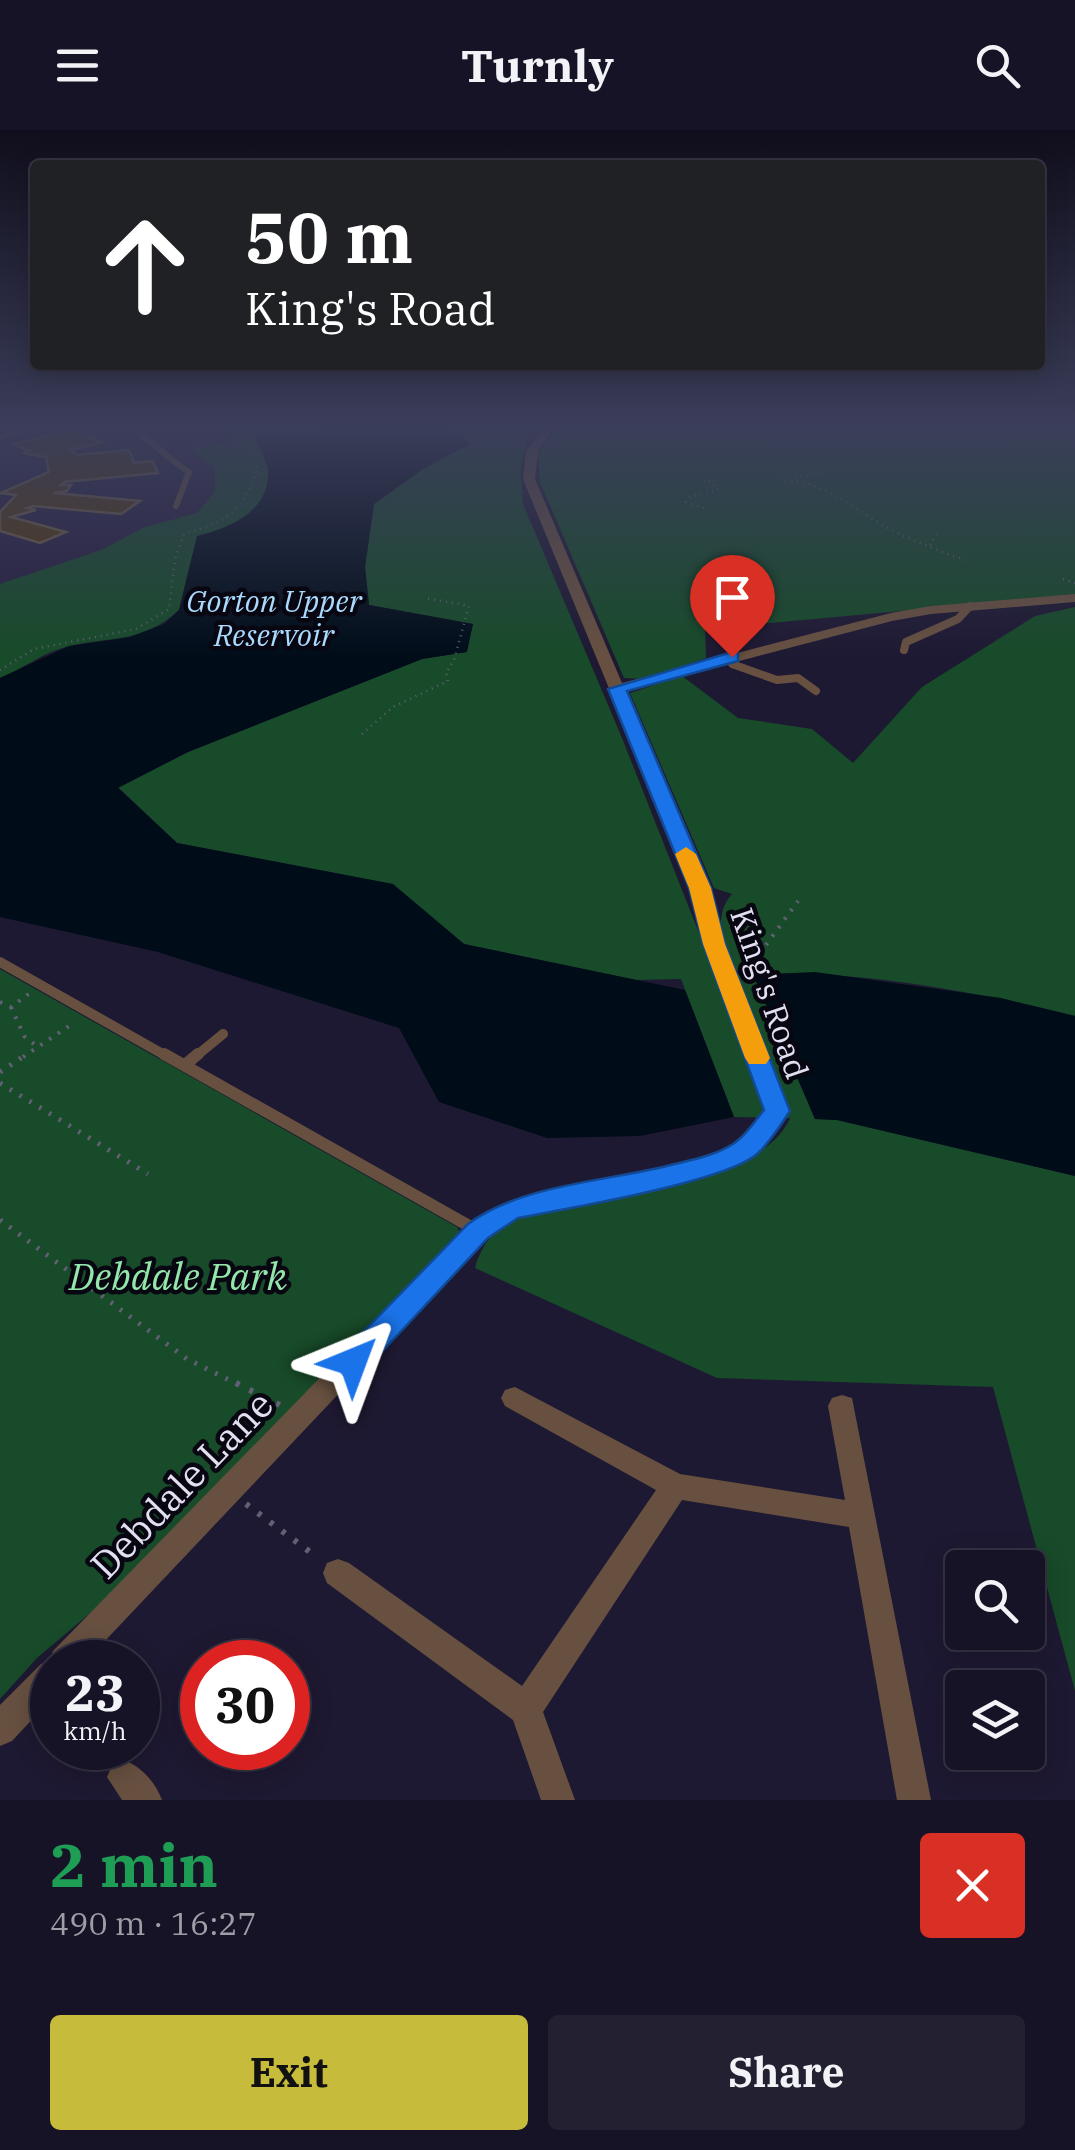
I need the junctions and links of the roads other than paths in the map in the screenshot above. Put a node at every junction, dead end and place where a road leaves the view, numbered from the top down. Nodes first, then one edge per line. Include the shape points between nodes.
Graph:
1 (539, 504) edge
2 (1075, 598) edge
3 (970, 606) junction
4 (904, 650) dead end
5 (732, 657) junction
6 (617, 689) junction
7 (816, 691) dead end
8 (0, 962) edge
9 (223, 1034) dead end
10 (186, 1064) junction
11 (478, 1231) junction
12 (516, 1398) dead end
13 (842, 1406) dead end
14 (675, 1486) junction
15 (862, 1516) junction
16 (338, 1573) road end
17 (85, 1640) edge
18 (30, 1698) edge
19 (526, 1710) junction
20 (0, 1729) edge
21 (558, 1800) edge
22 (914, 1800) edge

1 - 6 street, King's Road
2 - 3 street
3 - 4 lane via 958,619 906,642
3 - 5 street via 891,617
5 - 6 street
5 - 7 lane via 732,664 777,680 798,678
6 - 11 street, King's Road via 700,888 714,944 778,1111 746,1149 720,1162 512,1210
8 - 10 lane
9 - 10 lane
10 - 11 lane
11 - 17 street, Debdale Lane
12 - 14 street
13 - 15 street
14 - 15 street
14 - 19 street
15 - 22 street
16 - 19 street
18 - 20 street
19 - 21 street

